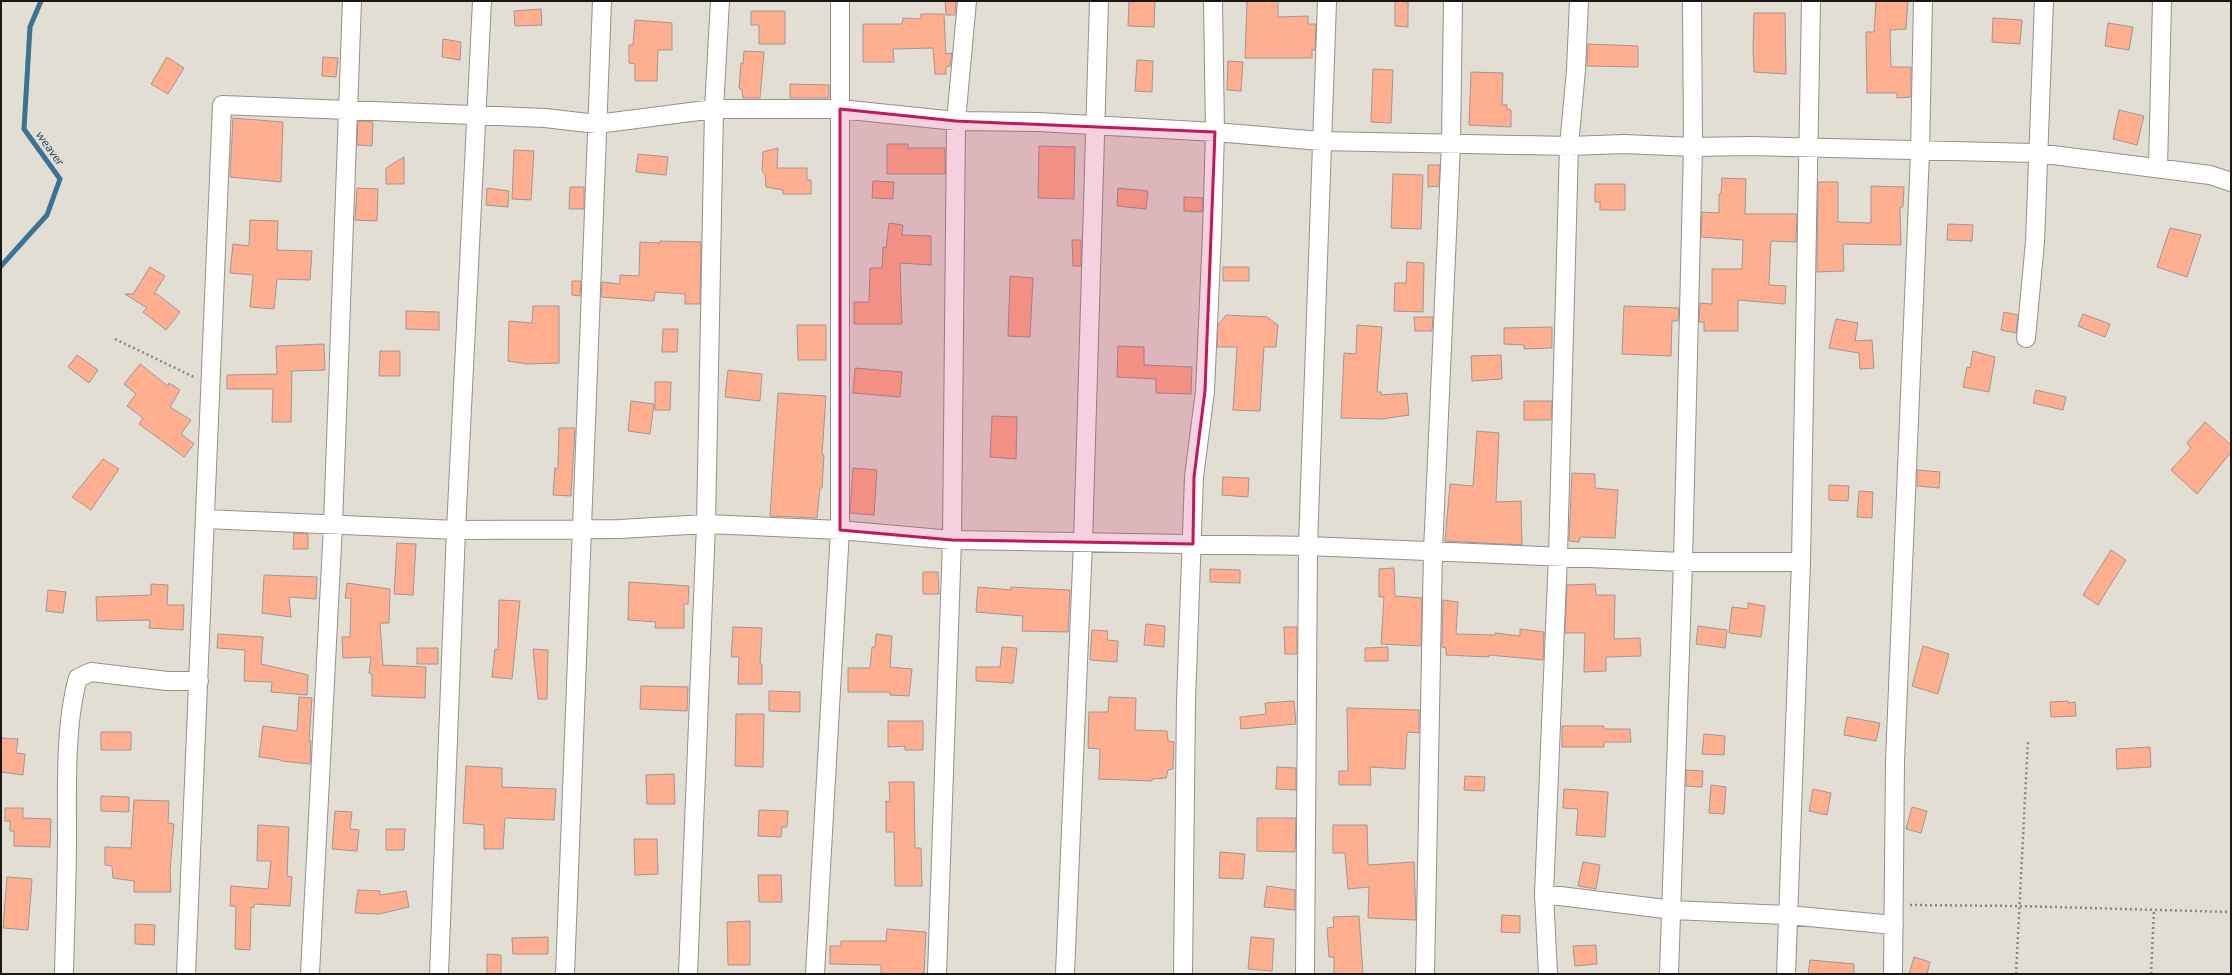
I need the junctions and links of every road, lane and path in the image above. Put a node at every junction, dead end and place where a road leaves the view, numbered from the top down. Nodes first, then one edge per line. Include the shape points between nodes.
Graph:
1 (352, 1) edge
2 (482, 1) edge
3 (602, 1) edge
4 (720, 1) edge
5 (840, 1) edge
6 (966, 1) edge
7 (1098, 1) edge
8 (1213, 1) edge
9 (1327, 1) edge
10 (1453, 1) edge
11 (1579, 1) edge
12 (1692, 1) edge
13 (1811, 1) edge
14 (1923, 1) edge
15 (2044, 1) edge
16 (2162, 1) edge
17 (714, 109) junction
18 (840, 109) junction
19 (348, 110) junction
20 (475, 115) junction
21 (956, 121) junction
22 (597, 124) junction
23 (1094, 126) junction
24 (1215, 132) junction
25 (1321, 141) junction
26 (1451, 143) junction
27 (1569, 146) junction
28 (1693, 147) junction
29 (1808, 147) junction
30 (1920, 152) junction
31 (2037, 153) junction
32 (2158, 168) junction
33 (2231, 182) edge
34 (2026, 338) dead end
35 (115, 339) dead end
36 (212, 385) junction
37 (206, 519) junction
38 (706, 524) junction
39 (333, 525) junction
40 (456, 530) junction
41 (582, 530) junction
42 (840, 530) junction
43 (952, 540) junction
44 (1083, 542) junction
45 (1193, 544) junction
46 (1308, 546) junction
47 (1433, 551) junction
48 (1558, 556) junction
49 (1683, 562) junction
50 (1801, 562) junction
51 (199, 681) junction
52 (2028, 740) dead end
53 (1544, 894) junction
54 (1894, 905) junction
55 (2018, 906) junction
56 (1673, 910) junction
57 (2154, 910) junction
58 (2231, 912) edge
59 (1788, 915) junction
60 (1894, 924) junction
61 (64, 974) edge
62 (186, 974) edge
63 (310, 974) edge
64 (439, 974) edge
65 (565, 974) edge
66 (688, 974) edge
67 (815, 974) edge
68 (937, 974) edge
69 (1064, 974) edge
70 (1183, 974) edge
71 (1305, 974) edge
72 (1425, 974) edge
73 (1548, 974) edge
74 (1670, 974) edge
75 (1786, 974) edge
76 (1893, 974) edge
77 (2016, 974) edge
78 (2151, 974) edge

1 - 19 street
2 - 20 street
3 - 22 street
4 - 17 street
5 - 18 street
6 - 21 street
7 - 23 street
8 - 24 street
9 - 25 street
10 - 26 street
11 - 27 street
12 - 28 street
13 - 29 street
14 - 30 street
15 - 31 street
16 - 32 street
17 - 18 street
17 - 22 street
17 - 38 street
18 - 21 street
18 - 42 street
19 - 20 street
19 - 36 street via 222,105
19 - 39 street
20 - 22 street via 545,118
20 - 40 street
21 - 23 street
21 - 43 street
22 - 41 street
23 - 24 street
23 - 44 street
24 - 25 street
24 - 45 street via 1205,391 1194,477
25 - 26 street
25 - 46 street
26 - 27 street
26 - 47 street
27 - 28 street via 1624,144
27 - 48 street
28 - 29 street
28 - 49 street
29 - 30 street
29 - 50 street
30 - 31 street
30 - 54 street via 1895,761
31 - 32 street
31 - 34 street via 2035,242
32 - 33 street via 2210,175
35 - 36 path
36 - 37 street
37 - 39 street
37 - 51 street
38 - 41 street
38 - 42 street
38 - 66 street
39 - 40 street
39 - 63 street
40 - 41 street
40 - 64 street
41 - 65 street
42 - 43 street
42 - 67 street
43 - 44 street
43 - 68 street
44 - 45 street
44 - 69 street
45 - 46 street
45 - 70 street via 1186,701
46 - 47 street
46 - 71 street
47 - 48 street
47 - 72 street
48 - 49 street
48 - 53 street
49 - 50 street
49 - 56 street
50 - 59 street
51 - 61 street via 167,681 91,672 78,678 73,695 67,781
51 - 62 street
52 - 55 path
53 - 56 street
53 - 73 street
54 - 55 path
54 - 60 street
55 - 57 path
55 - 77 path
56 - 59 street
56 - 74 street
57 - 58 path
57 - 78 path
59 - 60 street
59 - 75 street
60 - 76 street

